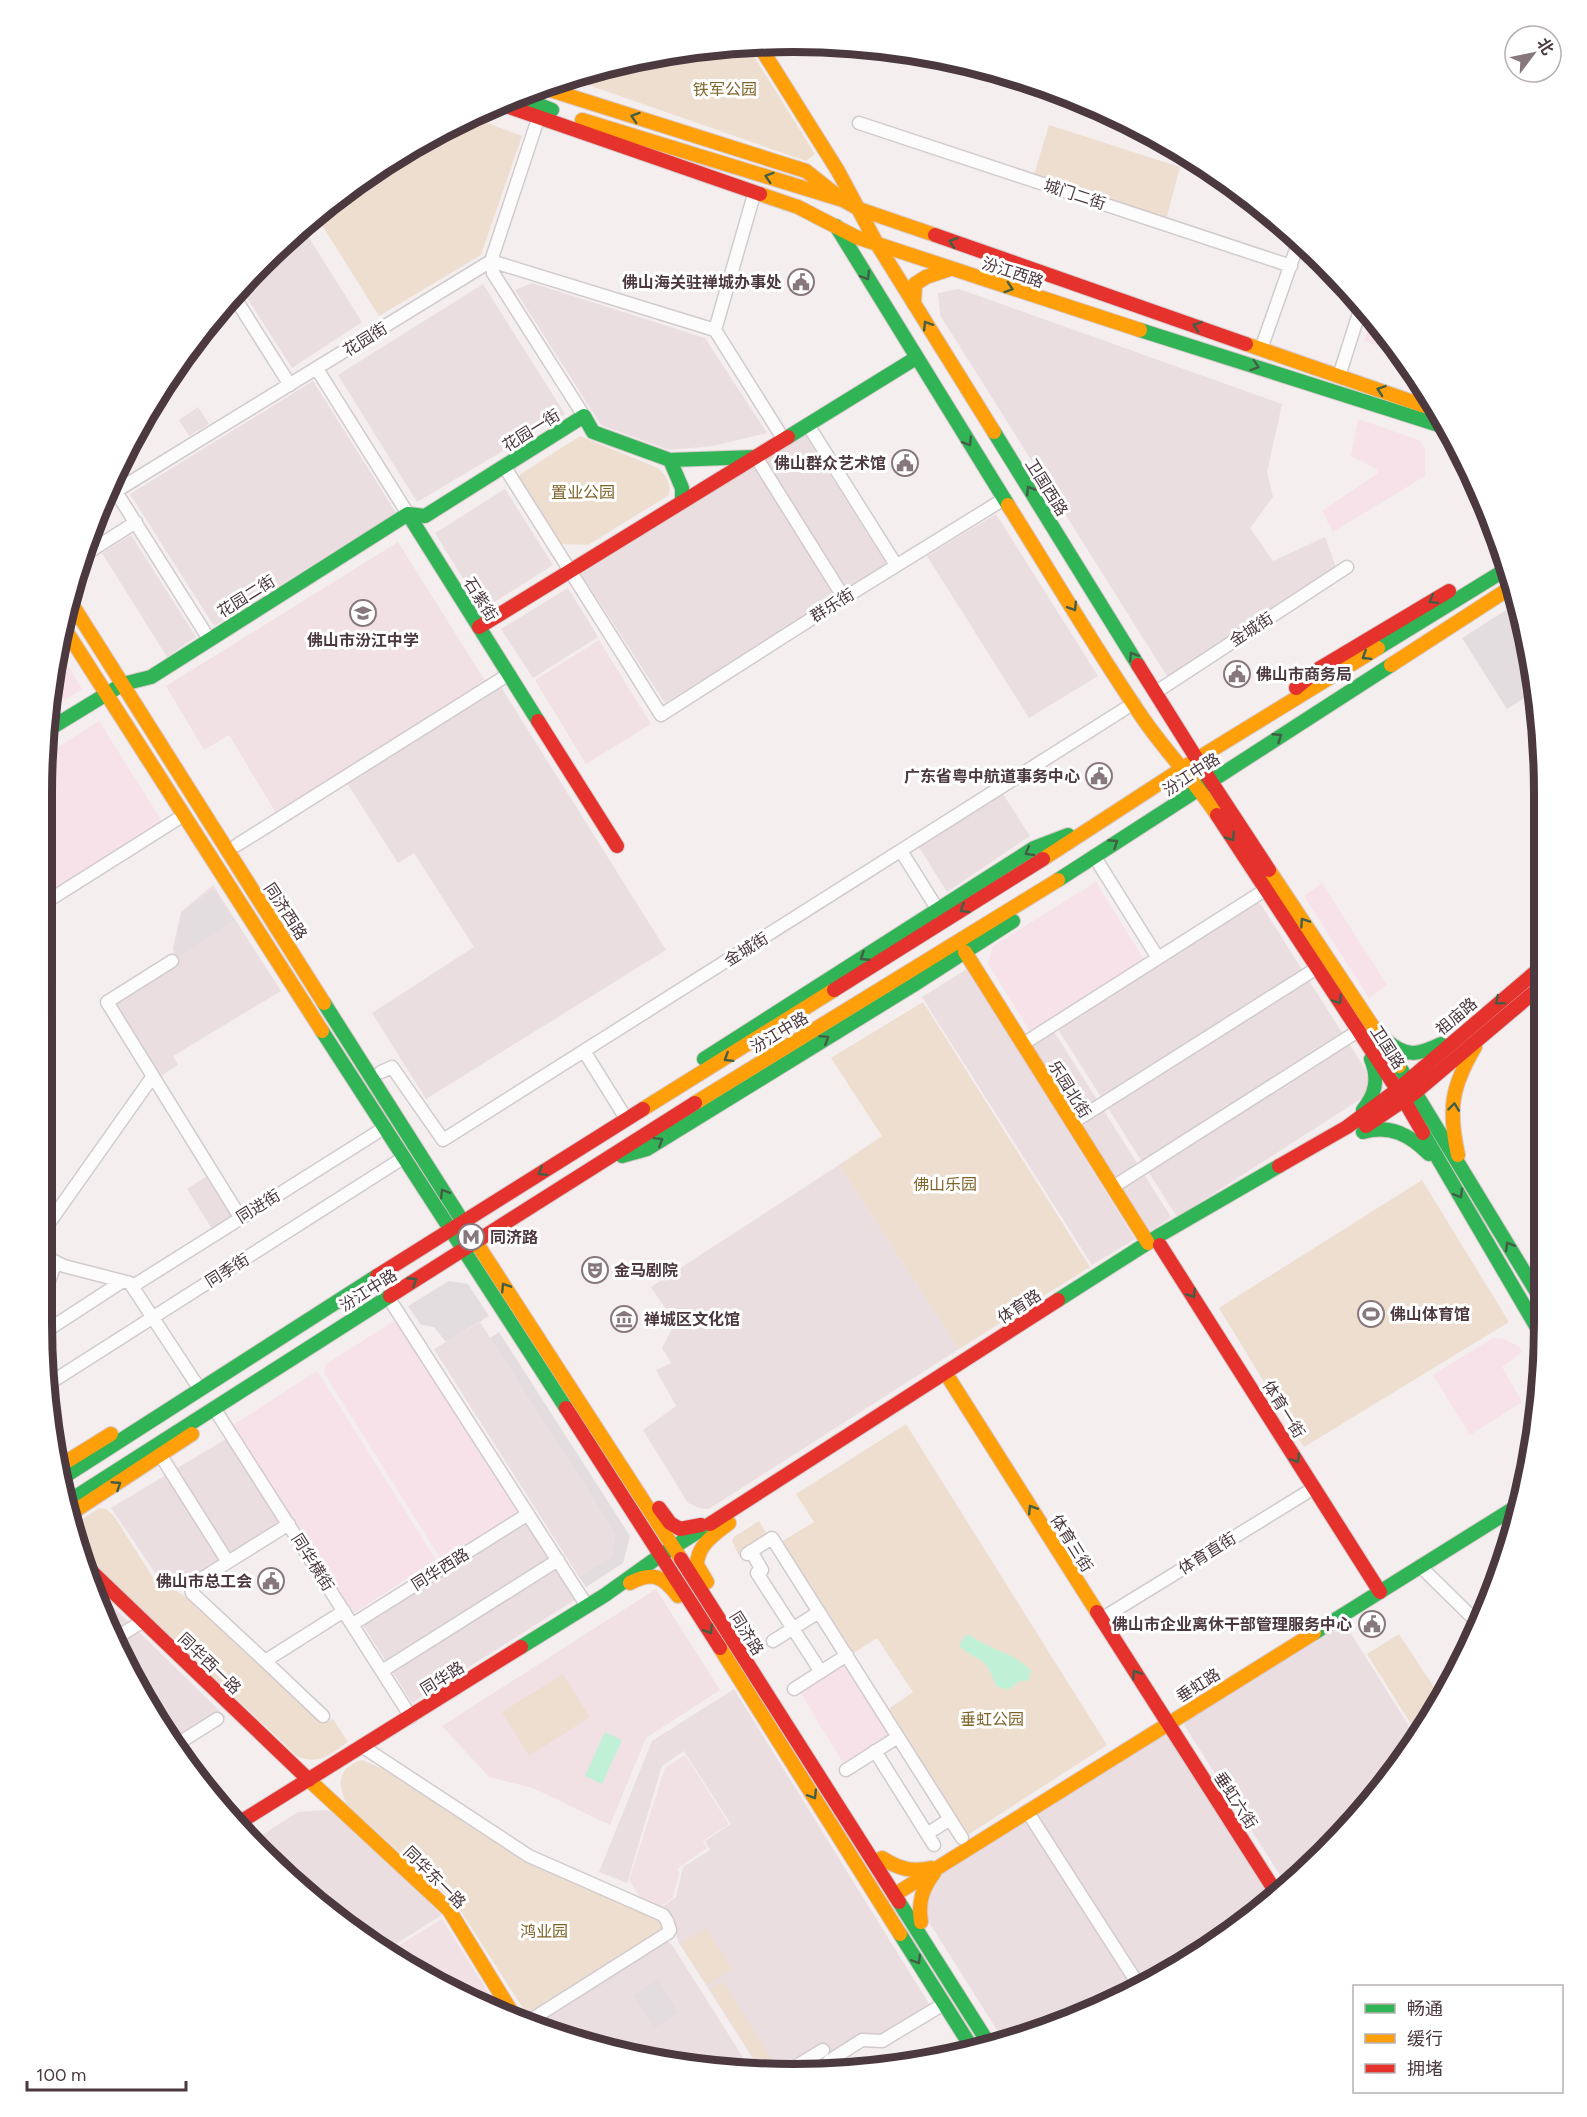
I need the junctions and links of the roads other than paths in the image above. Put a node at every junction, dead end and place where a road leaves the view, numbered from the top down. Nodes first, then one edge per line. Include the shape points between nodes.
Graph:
1 (764, 53) edge
2 (556, 92) edge
3 (529, 102) edge
4 (514, 107) edge
5 (502, 113) edge
6 (858, 123) dead end
7 (536, 125) junction
8 (580, 125) junction
9 (680, 131) junction
10 (654, 142) junction
11 (693, 154) junction
12 (838, 171) junction
13 (759, 196) junction
14 (843, 200) junction
15 (859, 209) junction
16 (836, 226) junction
17 (877, 244) junction
18 (847, 245) junction
19 (1296, 250) edge
20 (491, 261) junction
21 (1291, 266) junction
22 (950, 269) junction
23 (238, 303) edge
24 (914, 304) junction
25 (1359, 314) edge
26 (715, 330) junction
27 (1261, 349) junction
28 (916, 358) junction
29 (317, 369) junction
30 (1339, 376) junction
31 (290, 385) junction
32 (1425, 406) edge
33 (584, 416) junction
34 (1436, 424) edge
35 (808, 425) junction
36 (784, 440) junction
37 (756, 457) junction
38 (706, 459) junction
39 (670, 460) junction
40 (504, 466) junction
41 (121, 483) edge
42 (713, 483) junction
43 (117, 492) edge
44 (1004, 499) junction
45 (682, 501) junction
46 (408, 514) junction
47 (136, 522) junction
48 (95, 548) edge
49 (896, 565) junction
50 (1498, 566) edge
51 (1347, 567) dead end
52 (570, 571) junction
53 (1500, 573) edge
54 (1506, 591) edge
55 (844, 598) junction
56 (79, 599) edge
57 (1508, 599) edge
58 (76, 610) edge
59 (479, 627) junction
60 (70, 638) edge
61 (210, 639) junction
62 (67, 647) edge
63 (509, 674) junction
64 (127, 682) junction
65 (1156, 692) junction
66 (102, 696) junction
67 (1134, 703) junction
68 (1326, 706) junction
69 (56, 725) edge
70 (1252, 725) junction
71 (1197, 759) junction
72 (1181, 770) junction
73 (1204, 784) junction
74 (176, 819) junction
75 (1102, 822) junction
76 (237, 845) junction
77 (617, 846) dead end
78 (901, 851) junction
79 (1094, 856) junction
80 (1065, 874) junction
81 (1265, 890) junction
82 (52, 898) edge
83 (263, 905) junction
84 (938, 910) junction
85 (288, 926) junction
86 (965, 952) junction
87 (294, 954) junction
88 (1158, 958) junction
89 (172, 961) dead end
90 (1317, 968) junction
91 (1534, 973) edge
92 (1534, 992) edge
93 (1371, 1024) junction
94 (1359, 1032) junction
95 (1460, 1034) junction
96 (1481, 1038) junction
97 (1023, 1044) junction
98 (584, 1051) junction
99 (381, 1072) junction
100 (153, 1076) junction
101 (1408, 1080) junction
102 (1416, 1092) junction
103 (1400, 1095) junction
104 (386, 1100) junction
105 (622, 1112) junction
106 (1072, 1123) junction
107 (384, 1128) junction
108 (1347, 1135) junction
109 (591, 1142) junction
110 (403, 1158) junction
111 (604, 1161) junction
112 (1460, 1164) junction
113 (1446, 1172) junction
114 (1113, 1187) junction
115 (240, 1217) junction
116 (52, 1219) edge
117 (456, 1225) junction
118 (1154, 1244) junction
119 (469, 1245) junction
120 (52, 1260) edge
121 (56, 1262) junction
122 (52, 1273) edge
123 (128, 1284) junction
124 (488, 1287) junction
125 (1534, 1288) edge
126 (388, 1297) junction
127 (332, 1305) junction
128 (153, 1317) junction
129 (524, 1317) junction
130 (1534, 1322) edge
131 (52, 1326) edge
132 (55, 1380) edge
133 (950, 1380) junction
134 (195, 1382) junction
135 (217, 1411) junction
136 (161, 1456) junction
137 (66, 1462) edge
138 (68, 1474) edge
139 (1314, 1488) junction
140 (649, 1493) junction
141 (74, 1498) edge
142 (77, 1510) edge
143 (622, 1510) junction
144 (1510, 1511) edge
145 (528, 1514) junction
146 (726, 1519) junction
147 (647, 1520) junction
148 (289, 1524) junction
149 (669, 1555) junction
150 (558, 1560) junction
151 (228, 1562) junction
152 (1420, 1566) junction
153 (642, 1572) junction
154 (98, 1578) edge
155 (697, 1584) junction
156 (711, 1591) junction
157 (1380, 1592) junction
158 (605, 1595) junction
159 (684, 1605) dead end
160 (587, 1606) junction
161 (344, 1611) junction
162 (819, 1612) junction
163 (1473, 1618) edge
164 (1101, 1619) junction
165 (142, 1622) junction
166 (352, 1624) junction
167 (793, 1629) junction
168 (121, 1634) edge
169 (773, 1641) dead end
170 (847, 1655) junction
171 (265, 1661) junction
172 (382, 1671) junction
173 (820, 1672) junction
174 (794, 1689) dead end
175 (322, 1716) dead end
176 (411, 1717) junction
177 (217, 1719) dead end
178 (1167, 1723) junction
179 (898, 1737) junction
180 (182, 1741) edge
181 (363, 1747) junction
182 (875, 1751) junction
183 (846, 1770) dead end
184 (309, 1780) junction
185 (1027, 1811) junction
186 (950, 1819) junction
187 (244, 1820) edge
188 (962, 1839) dead end
189 (882, 1858) junction
190 (940, 1866) junction
191 (882, 1876) junction
192 (1273, 1888) edge
193 (894, 1894) junction
194 (907, 1914) junction
195 (921, 1922) junction
196 (1136, 1980) edge
197 (509, 2007) edge
198 (937, 2008) dead end
199 (535, 2018) edge
200 (993, 2037) edge
201 (986, 2039) edge
202 (969, 2043) edge
203 (823, 2050) dead end
204 (830, 2063) edge
205 (800, 2064) edge

1 - 12 main road
9 -> 2 main road
3 - 8 main road
4 - 8 main road
5 - 7 main road
6 - 21 street, 城门二街
7 - 13 main road
7 - 20 street
8 - 10 main road, 汾江西路
8 - 13 main road, 汾江西路
9 - 10 main road
9 - 11 main road
9 - 14 main road via 806,171
10 - 11 main road, 汾江西路
14 -> 11 main road, 汾江西路
12 - 14 main road
12 - 15 main road, 卫国西路
13 - 16 main road, 汾江西路 via 798,207
13 - 18 main road via 821,226
13 - 26 street
14 - 15 main road, 汾江西路
14 - 16 main road
15 - 17 main road, 卫国西路
27 -> 15 main road, 汾江西路
16 - 17 main road, 汾江西路
16 - 18 main road
17 - 22 main road, 汾江西路
17 - 24 main road, 卫国西路
18 -> 28 main road
19 - 21 street
20 - 26 street
20 - 29 street, 花园街
20 - 33 street via 494,273
21 - 27 street
22 - 24 main road via 915,284
22 -> 34 main road, 汾江西路
23 - 31 street
65 -> 24 main road, 卫国西路
25 - 30 street
26 - 36 street
27 - 30 main road, 汾江西路
28 - 35 main road, 花园一街
28 -> 44 main road
29 - 31 street, 花园街
29 - 46 street, 石紫街
32 -> 30 main road, 汾江西路
31 - 41 street, 花园街
33 - 39 main road, 花园一街 via 593,432
33 - 40 main road, 花园一街
35 - 36 main road, 花园一街
35 - 49 street
36 - 37 main road, 花园一街
37 - 38 main road, 花园一街
37 - 42 main road
37 - 55 street
38 - 39 main road, 花园一街
38 - 42 main road
39 - 45 main road via 682,488
40 - 46 main road, 花园一街 via 425,516
40 - 52 street
42 - 45 main road
43 - 47 street
44 - 49 street, 群乐街
44 -> 67 main road
45 - 52 main road
46 - 59 main road, 石紫街
46 - 61 main road, 花园二街
47 - 48 street
47 - 61 street
49 - 55 street, 群乐街
50 -> 70 main road via 1486,569 1320,668
51 - 65 street, 金城街
52 - 55 street, 群乐街 via 662,715
52 - 59 main road
53 -> 70 main road, 汾江中路
54 - 68 main road, 汾江中路
56 - 64 main road
57 - 68 main road via 1384,677
58 - 64 main road, 同济西路
59 - 63 main road, 石紫街
60 - 66 main road, 同济西路
61 - 64 main road, 花园二街 via 151,677
62 - 66 main road
63 - 76 street
63 - 77 main road, 石紫街
64 - 66 main road, 花园二街
64 - 76 main road
64 - 83 main road, 同济西路
65 - 71 main road, 卫国西路
66 - 69 main road, 花园二街
66 - 74 main road
66 - 107 main road, 同济西路
67 - 72 main road
67 - 78 street, 金城街
73 -> 68 main road, 汾江中路
70 - 71 main road, 汾江中路
71 - 72 main road, 汾江中路
71 - 73 main road, 卫国西路
72 - 73 main road
72 - 75 main road, 汾江中路
79 -> 73 main road, 汾江中路
73 -> 81 main road, 卫国路
93 -> 73 main road, 卫国路
74 - 82 street
74 - 107 main road via 365,1118
75 -> 84 main road via 1034,848
75 -> 109 main road, 汾江中路
76 - 85 main road
78 - 84 street
78 - 98 street, 金城街
79 - 80 main road, 汾江中路
79 - 88 street
80 - 86 main road via 1039,904
80 - 111 main road, 汾江中路
81 - 88 street
81 - 90 main road, 卫国路
83 - 85 main road
83 - 87 main road, 同济西路
84 -> 105 main road
85 - 87 main road
85 - 99 main road
86 - 97 main road, 乐园北街
111 -> 86 main road via 647,1149
87 - 104 main road, 同济西路
88 - 97 street
89 - 100 street via 107,1002
90 -> 94 main road, 卫国路
90 - 106 street
91 -> 95 main road, 祖庙路
92 - 96 main road, 祖庙路
93 - 95 main road via 1396,1050 1410,1054
93 - 101 main road
94 - 103 main road, 卫国路
94 - 108 main road via 1377,1080 1370,1102
94 - 114 street
95 - 101 main road, 祖庙路
96 - 102 main road, 祖庙路
112 -> 96 main road via 1452,1124 1456,1089
97 - 106 main road, 乐园北街
98 - 99 street, 金城街 via 443,1140 392,1067
98 - 105 street
99 - 104 main road
100 - 115 street
100 - 116 street
101 - 102 main road
101 - 103 main road, 祖庙路
102 - 103 main road, 祖庙路
102 - 112 main road
103 - 108 main road, 体育路
103 - 113 main road, 卫国路
117 -> 104 main road, 同济西路
105 - 109 main road via 607,1121
106 - 114 main road, 乐园北街
107 - 110 main road, 同济西路
107 - 115 street, 同进街
108 - 113 main road via 1385,1127 1404,1132
108 - 118 main road, 体育路
109 -> 117 main road, 汾江中路
110 - 117 main road, 同济西路
110 - 128 street, 同季街
111 - 119 main road, 汾江中路
125 -> 112 main road
113 -> 130 main road, 卫国路
114 - 118 main road, 乐园北街
115 - 123 street, 同进街
117 - 119 main road, 同济西路
117 - 127 main road, 汾江中路
118 - 133 main road, 体育路
118 -> 139 main road, 体育一街
118 - 146 main road, 体育路
119 - 124 main road, 同济路
126 -> 119 main road, 汾江中路
129 -> 119 main road, 同济路
120 - 121 street
121 - 122 street
121 - 123 street
123 - 128 street
123 - 131 street, 同进街
124 - 143 main road via 485,1298
124 - 147 main road, 同济路
126 - 135 main road, 汾江中路
126 - 145 street
127 - 134 main road via 278,1331
127 - 138 main road, 汾江中路
128 - 132 street, 同季街
128 - 134 street
129 - 140 main road via 542,1326
129 - 147 main road, 同济路
133 - 146 main road, 体育路
164 -> 133 main road, 体育三街
134 - 137 main road
135 - 136 main road
135 - 141 main road, 汾江中路
135 - 148 street, 同华横街
142 -> 136 main road
136 - 151 street
139 - 157 main road, 体育一街
139 - 164 street, 体育直街
140 - 146 main road via 670,1523 680,1529
140 - 147 main road
143 - 147 main road
143 - 158 main road via 645,1552 638,1567
144 - 152 main road, 垂虹路
145 - 150 street
145 - 166 street, 同华西路
146 - 149 main road, 体育路
146 - 156 main road via 698,1556 697,1566
147 - 149 main road, 同济路
148 - 151 street
148 - 161 street, 同华横街
149 - 153 main road, 同华路
149 - 155 main road, 同济路
149 -> 202 main road, 同济路
150 - 160 street
150 - 172 street
151 - 171 street via 193,1584 192,1593
152 - 157 main road, 垂虹路
152 - 163 street
153 - 158 main road, 同华路
153 - 159 main road via 669,1584
154 - 165 main road, 同华西一路
155 - 156 main road
155 - 191 main road, 同济路
156 - 189 main road
157 - 178 main road, 垂虹路
158 - 160 main road, 同华路
160 - 176 main road, 同华路
161 - 166 street, 同华横街
161 - 171 street
162 - 167 street
162 - 167 street via 772,1538 749,1552 762,1570 757,1573
162 - 170 street
178 -> 164 main road, 体育三街
165 - 168 street
165 - 184 main road, 同华西一路
166 - 172 street, 同华横街
167 - 169 street
167 - 173 street
170 - 173 street
170 - 179 street
171 - 175 street
172 - 176 street, 同华横街
173 - 174 street
176 - 181 main road, 同华路
177 - 180 street
178 - 185 main road, 垂虹路
178 - 192 main road, 垂虹六街
179 - 182 street
179 - 186 street
181 - 184 main road, 同华路
181 - 199 street via 529,1856 663,1915 667,1921 668,1933
182 - 183 street
182 - 186 street via 931,1840
184 - 187 main road, 同华路
184 - 197 main road, 同华东一路 via 449,1910
185 - 190 main road, 垂虹路
185 - 196 street
186 - 188 street
189 - 190 main road via 911,1873
189 - 191 main road
190 - 193 main road, 垂虹路
190 - 195 main road via 922,1890
191 - 193 main road, 同济路
193 - 194 main road, 同济路
194 - 195 main road
194 - 201 main road, 同济路
195 - 200 main road
198 - 204 street via 882,2041 862,2040
203 - 205 street

